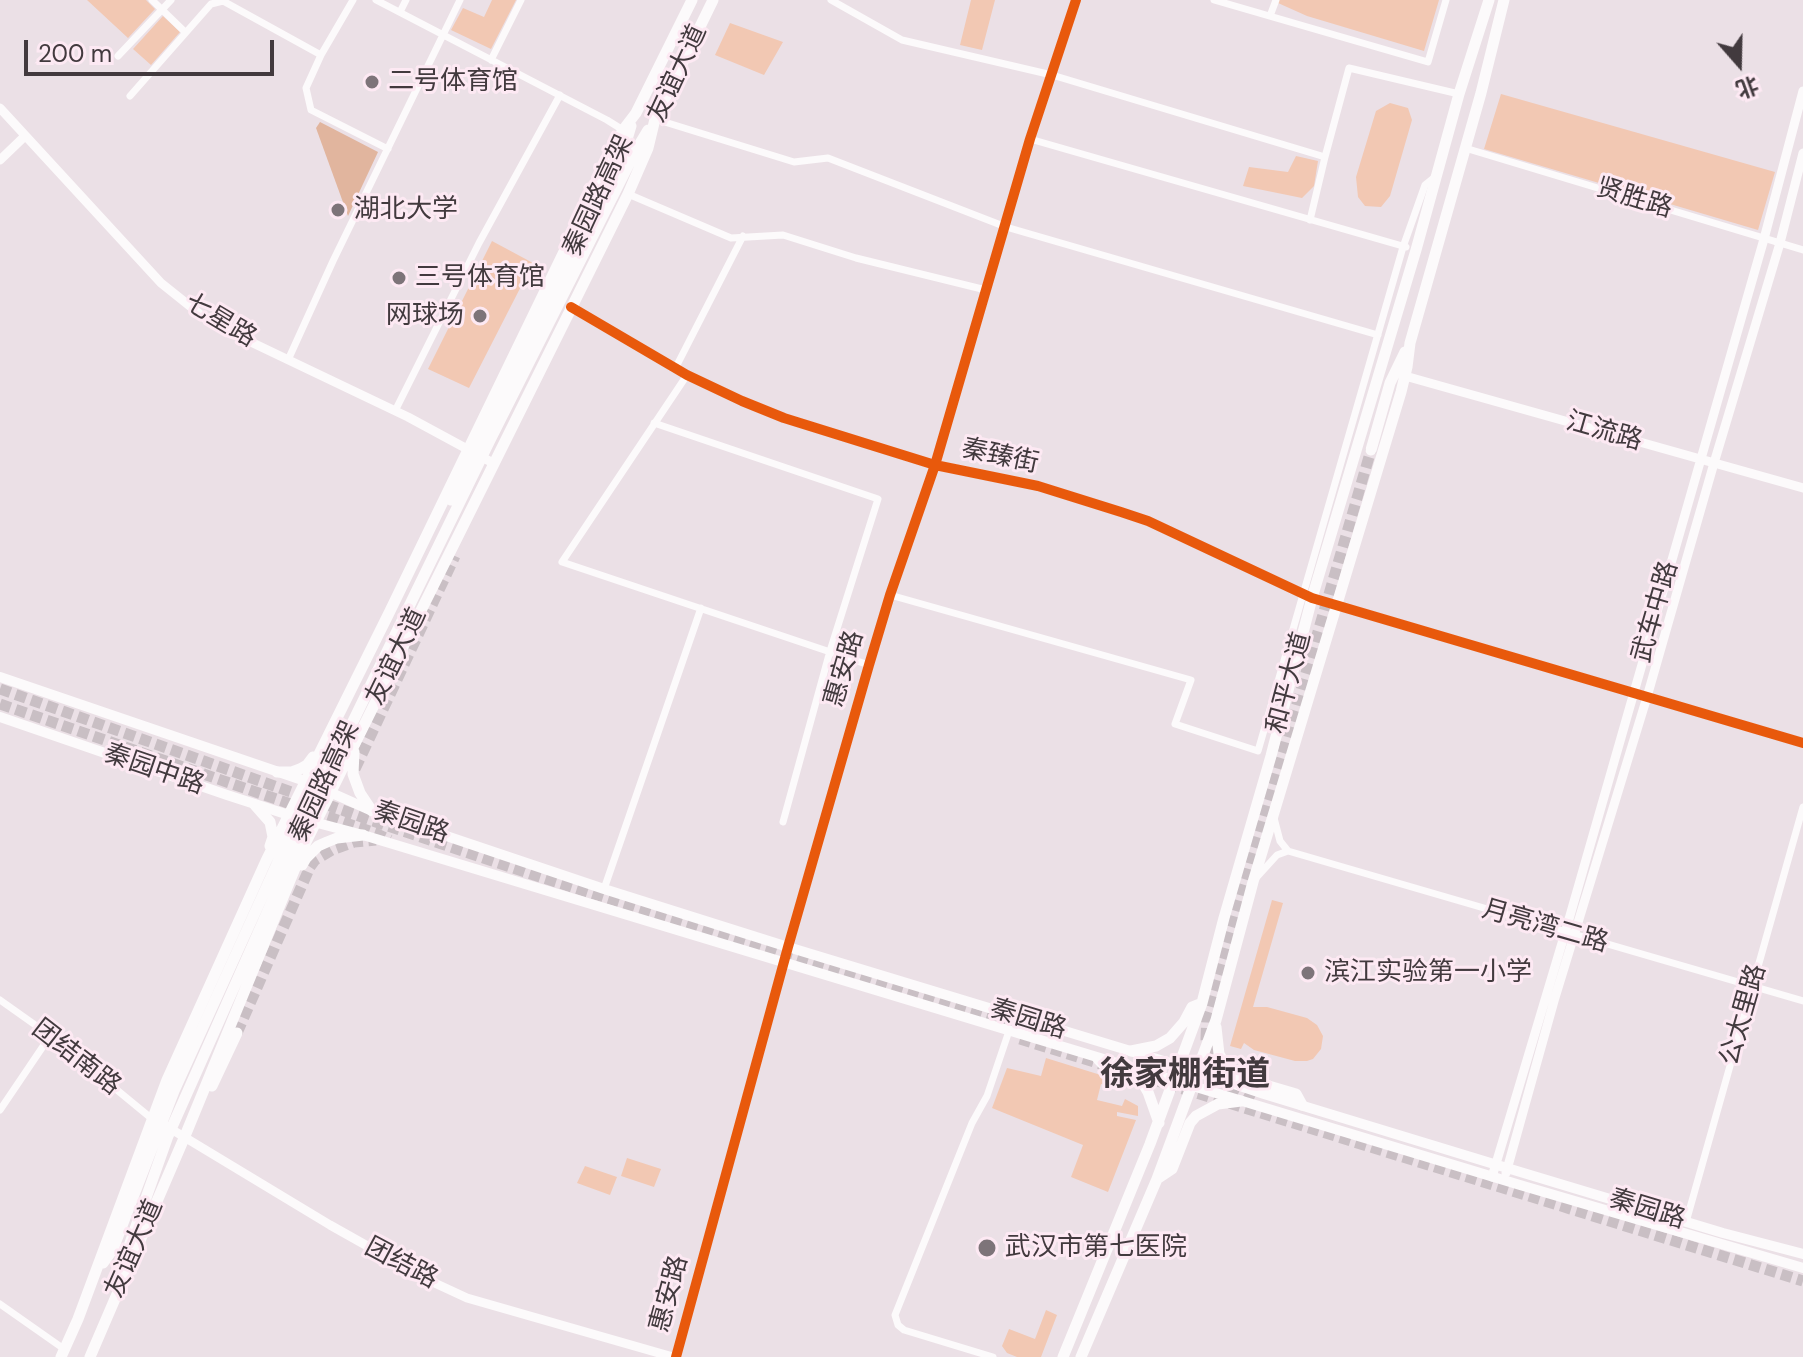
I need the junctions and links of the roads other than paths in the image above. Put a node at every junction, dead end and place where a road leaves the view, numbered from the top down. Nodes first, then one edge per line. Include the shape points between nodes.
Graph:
1 (152, 0) edge
2 (171, 0) edge
3 (353, 0) edge
4 (376, 0) edge
5 (406, 0) edge
6 (460, 0) edge
7 (521, 0) edge
8 (692, 0) edge
9 (713, 0) edge
10 (831, 0) edge
11 (1076, 0) edge
12 (1214, 0) edge
13 (1276, 0) edge
14 (1446, 0) edge
15 (1489, 0) edge
16 (1504, 0) edge
17 (224, 1) edge
18 (162, 10) junction
19 (400, 12) junction
20 (1270, 16) junction
21 (185, 32) junction
22 (444, 35) junction
23 (321, 55) junction
24 (118, 56) dead end
25 (491, 60) junction
26 (1052, 75) junction
27 (1803, 91) edge
28 (1459, 94) junction
29 (560, 95) junction
30 (130, 96) dead end
31 (0, 108) edge
32 (636, 113) junction
33 (655, 119) junction
34 (623, 130) junction
35 (25, 136) junction
36 (1030, 139) junction
37 (631, 148) junction
38 (1465, 148) junction
39 (388, 149) junction
40 (1803, 153) edge
41 (1325, 157) junction
42 (0, 160) edge
43 (628, 194) junction
44 (1310, 220) junction
45 (1006, 227) junction
46 (743, 236) junction
47 (1764, 239) junction
48 (1780, 243) junction
49 (1410, 249) junction
50 (1803, 250) edge
51 (986, 290) junction
52 (571, 307) junction
53 (1378, 335) junction
54 (1410, 343) junction
55 (288, 360) junction
56 (676, 367) junction
57 (687, 375) junction
58 (1405, 376) junction
59 (395, 411) junction
60 (654, 423) junction
61 (467, 450) junction
62 (1371, 450) tunnel mouth
63 (1700, 459) junction
64 (493, 463) junction
65 (1714, 463) junction
66 (935, 465) junction
67 (1803, 488) edge
68 (467, 517) junction
69 (455, 556) tunnel mouth
70 (890, 595) junction
71 (1308, 596) junction
72 (1336, 605) junction
73 (701, 608) junction
74 (830, 651) junction
75 (869, 665) junction
76 (0, 677) edge
77 (1632, 693) junction
78 (1647, 697) junction
79 (0, 717) edge
80 (359, 735) junction
81 (326, 741) junction
82 (1803, 743) edge
83 (277, 772) junction
84 (305, 781) junction
85 (331, 792) junction
86 (255, 805) junction
87 (1803, 807) edge
88 (372, 811) junction
89 (1274, 814) junction
90 (289, 815) junction
91 (312, 822) junction
92 (783, 822) dead end
93 (363, 835) junction
94 (1288, 851) junction
95 (266, 861) junction
96 (1253, 882) junction
97 (604, 889) junction
98 (274, 919) junction
99 (1570, 934) junction
100 (788, 947) junction
101 (783, 963) junction
102 (1752, 987) junction
103 (0, 1000) edge
104 (1803, 1001) edge
105 (1202, 1003) junction
106 (1216, 1020) junction
107 (1009, 1031) junction
108 (237, 1033) tunnel mouth
109 (50, 1036) junction
110 (1131, 1051) junction
111 (1098, 1059) junction
112 (1180, 1066) junction
113 (1197, 1072) junction
114 (1175, 1080) junction
115 (1192, 1086) junction
116 (1241, 1101) junction
117 (1302, 1105) junction
118 (0, 1110) edge
119 (194, 1113) junction
120 (151, 1118) junction
121 (1159, 1123) junction
122 (185, 1136) junction
123 (1495, 1165) junction
124 (1507, 1168) junction
125 (1492, 1177) junction
126 (1157, 1179) junction
127 (1504, 1181) junction
128 (1686, 1222) junction
129 (1803, 1254) edge
130 (1803, 1268) edge
131 (93, 1277) junction
132 (118, 1288) junction
133 (0, 1304) edge
134 (63, 1354) edge
135 (89, 1357) edge
136 (674, 1357) edge
137 (993, 1357) edge
138 (1063, 1357) edge
139 (1081, 1357) edge

1 - 18 street
2 - 18 street
3 - 23 street
4 - 19 street
5 - 19 street
6 - 22 street
7 - 25 street
8 - 32 main road, 友谊大道
9 - 33 main road, 友谊大道
10 - 26 street via 902,40
11 - 26 street, 惠安路
12 - 20 street
13 - 20 street
14 - 20 street via 1428,62
15 - 28 main road, 和平大道
16 - 38 main road, 和平大道
17 - 21 street via 211,4
17 - 23 street
18 - 21 street
18 - 24 street
19 - 22 street
21 - 30 street
22 - 25 street
22 - 39 street
23 - 39 street via 306,88 311,110
25 - 29 street
26 - 36 street, 惠安路
26 - 41 street
27 - 47 street, 武车中路
28 - 41 street via 1349,68
28 - 49 main road, 和平大道
29 - 34 street
29 - 59 street
31 - 35 street, 七星路
32 - 34 main road, 友谊大道
32 - 37 main road, 秦园路高架
33 - 37 main road, 秦园路高架
33 - 43 main road, 友谊大道
33 - 45 street via 794,162 828,158
34 - 61 main road, 友谊大道
35 - 42 street
35 - 55 street, 七星路 via 161,283 211,323
36 - 44 street
36 - 45 street, 惠安路
37 - 131 main road, 秦园路高架 via 316,775 174,1091 113,1249
37 - 132 main road, 秦园路高架 via 342,744 168,1136
38 - 47 street, 贤胜路
38 - 54 main road, 和平大道
39 - 55 street
40 - 48 street, 武车中路
41 - 44 street
43 - 46 street via 731,238
43 - 52 main road, 友谊大道
44 - 49 street
45 - 51 street, 惠安路
45 - 53 street
46 - 51 street via 783,235
46 - 56 street
47 - 48 street, 贤胜路
47 - 63 street, 武车中路
48 - 50 street, 贤胜路
48 - 65 street, 武车中路
49 - 53 street
49 - 71 main road, 和平大道
51 - 66 street, 惠安路
52 - 56 street, 秦臻街
52 - 64 main road, 友谊大道
53 - 71 street
54 - 58 main road, 和平大道
54 - 62 main road via 1390,383
55 - 59 street, 七星路
56 - 57 street, 秦臻街
57 - 60 street
57 - 66 street, 秦臻街 via 784,418
58 - 63 street, 江流路
58 - 72 main road, 和平大道
59 - 61 street, 七星路
60 - 73 street via 562,562
60 - 74 street via 878,499
61 - 64 street, 七星路
61 - 81 main road, 友谊大道
63 - 65 street, 江流路
63 - 77 street, 武车中路
64 - 68 main road, 友谊大道
65 - 67 street, 江流路
65 - 78 street, 武车中路
66 - 70 street, 惠安路
66 - 71 street, 秦臻街 via 1038,486 1148,521
68 - 69 main road
68 - 80 main road, 友谊大道
70 - 71 street via 1191,680 1175,724 1258,751
70 - 75 street, 惠安路
71 - 72 street, 秦臻街
71 - 105 main road, 和平大道 via 1271,756
72 - 77 street, 秦臻街
72 - 89 main road, 和平大道
73 - 74 street
73 - 97 street
74 - 75 street
74 - 92 street
75 - 100 street, 惠安路
76 - 83 main road, 秦园中路
77 - 78 street, 秦臻街
77 - 99 street, 武车中路
78 - 82 street, 秦臻街
78 - 99 street, 武车中路
79 - 86 main road, 秦园中路
80 - 85 main road, 友谊大道
80 - 88 main road via 353,774
81 - 83 main road via 307,765
81 - 84 main road, 友谊大道
83 - 84 main road, 秦园中路
84 - 85 main road, 秦园路
84 - 90 main road, 友谊大道
85 - 88 main road, 秦园路
85 - 91 main road, 友谊大道
86 - 90 main road, 秦园中路
86 - 95 main road via 270,822 273,837
87 - 102 street, 公太里路
88 - 97 main road, 秦园路
89 - 94 street
89 - 96 main road, 和平大道
90 - 91 main road, 秦园中路
90 - 95 main road, 友谊大道
91 - 93 main road, 秦园路
91 - 98 main road, 友谊大道
93 - 98 main road via 318,846 306,858
93 - 101 main road, 秦园路
94 - 96 street via 1277,855
94 - 99 street, 月亮湾二路
95 - 120 main road, 友谊大道
96 - 106 main road, 和平大道
97 - 100 main road, 秦园路
98 - 119 main road, 友谊大道
99 - 102 street, 月亮湾二路
99 - 123 street, 武车中路
99 - 124 street, 武车中路
100 - 101 street, 惠安路
100 - 110 main road, 秦园路
101 - 107 main road, 秦园路
101 - 136 street, 惠安路
102 - 104 street, 月亮湾二路
102 - 128 street, 公太里路
103 - 109 street, 团结南路
105 - 110 main road via 1192,1007 1170,1038
105 - 112 main road, 和平大道
106 - 113 main road, 和平大道
106 - 117 main road via 1217,1048 1229,1071 1296,1094
107 - 111 main road, 秦园路
107 - 137 street via 895,1315 904,1330
108 - 119 main road
109 - 118 street
109 - 120 street, 团结南路
110 - 112 main road, 秦园路
111 - 114 main road, 秦园路
111 - 121 main road via 1141,1080
112 - 113 main road, 秦园路
112 - 114 main road, 和平大道
113 - 115 main road, 和平大道
113 - 117 main road, 秦园路
114 - 115 main road, 秦园路
114 - 121 main road, 和平大道
115 - 116 main road, 秦园路
115 - 126 main road, 和平大道
116 - 125 main road, 秦园路
116 - 126 main road via 1218,1104 1196,1116 1172,1169
117 - 123 main road, 秦园路
119 - 122 main road, 友谊大道
120 - 122 street, 团结路
120 - 131 main road, 友谊大道
121 - 138 main road, 和平大道
122 - 132 main road, 友谊大道
122 - 136 street, 团结路 via 330,1225 467,1298
123 - 124 main road, 秦园路
123 - 125 street, 武车中路
124 - 127 street, 武车中路
124 - 128 main road, 秦园路
125 - 127 main road, 秦园路
126 - 139 main road, 和平大道
127 - 130 main road, 秦园路
128 - 129 main road, 秦园路
131 - 134 main road, 友谊大道
132 - 135 main road, 友谊大道
133 - 134 street

